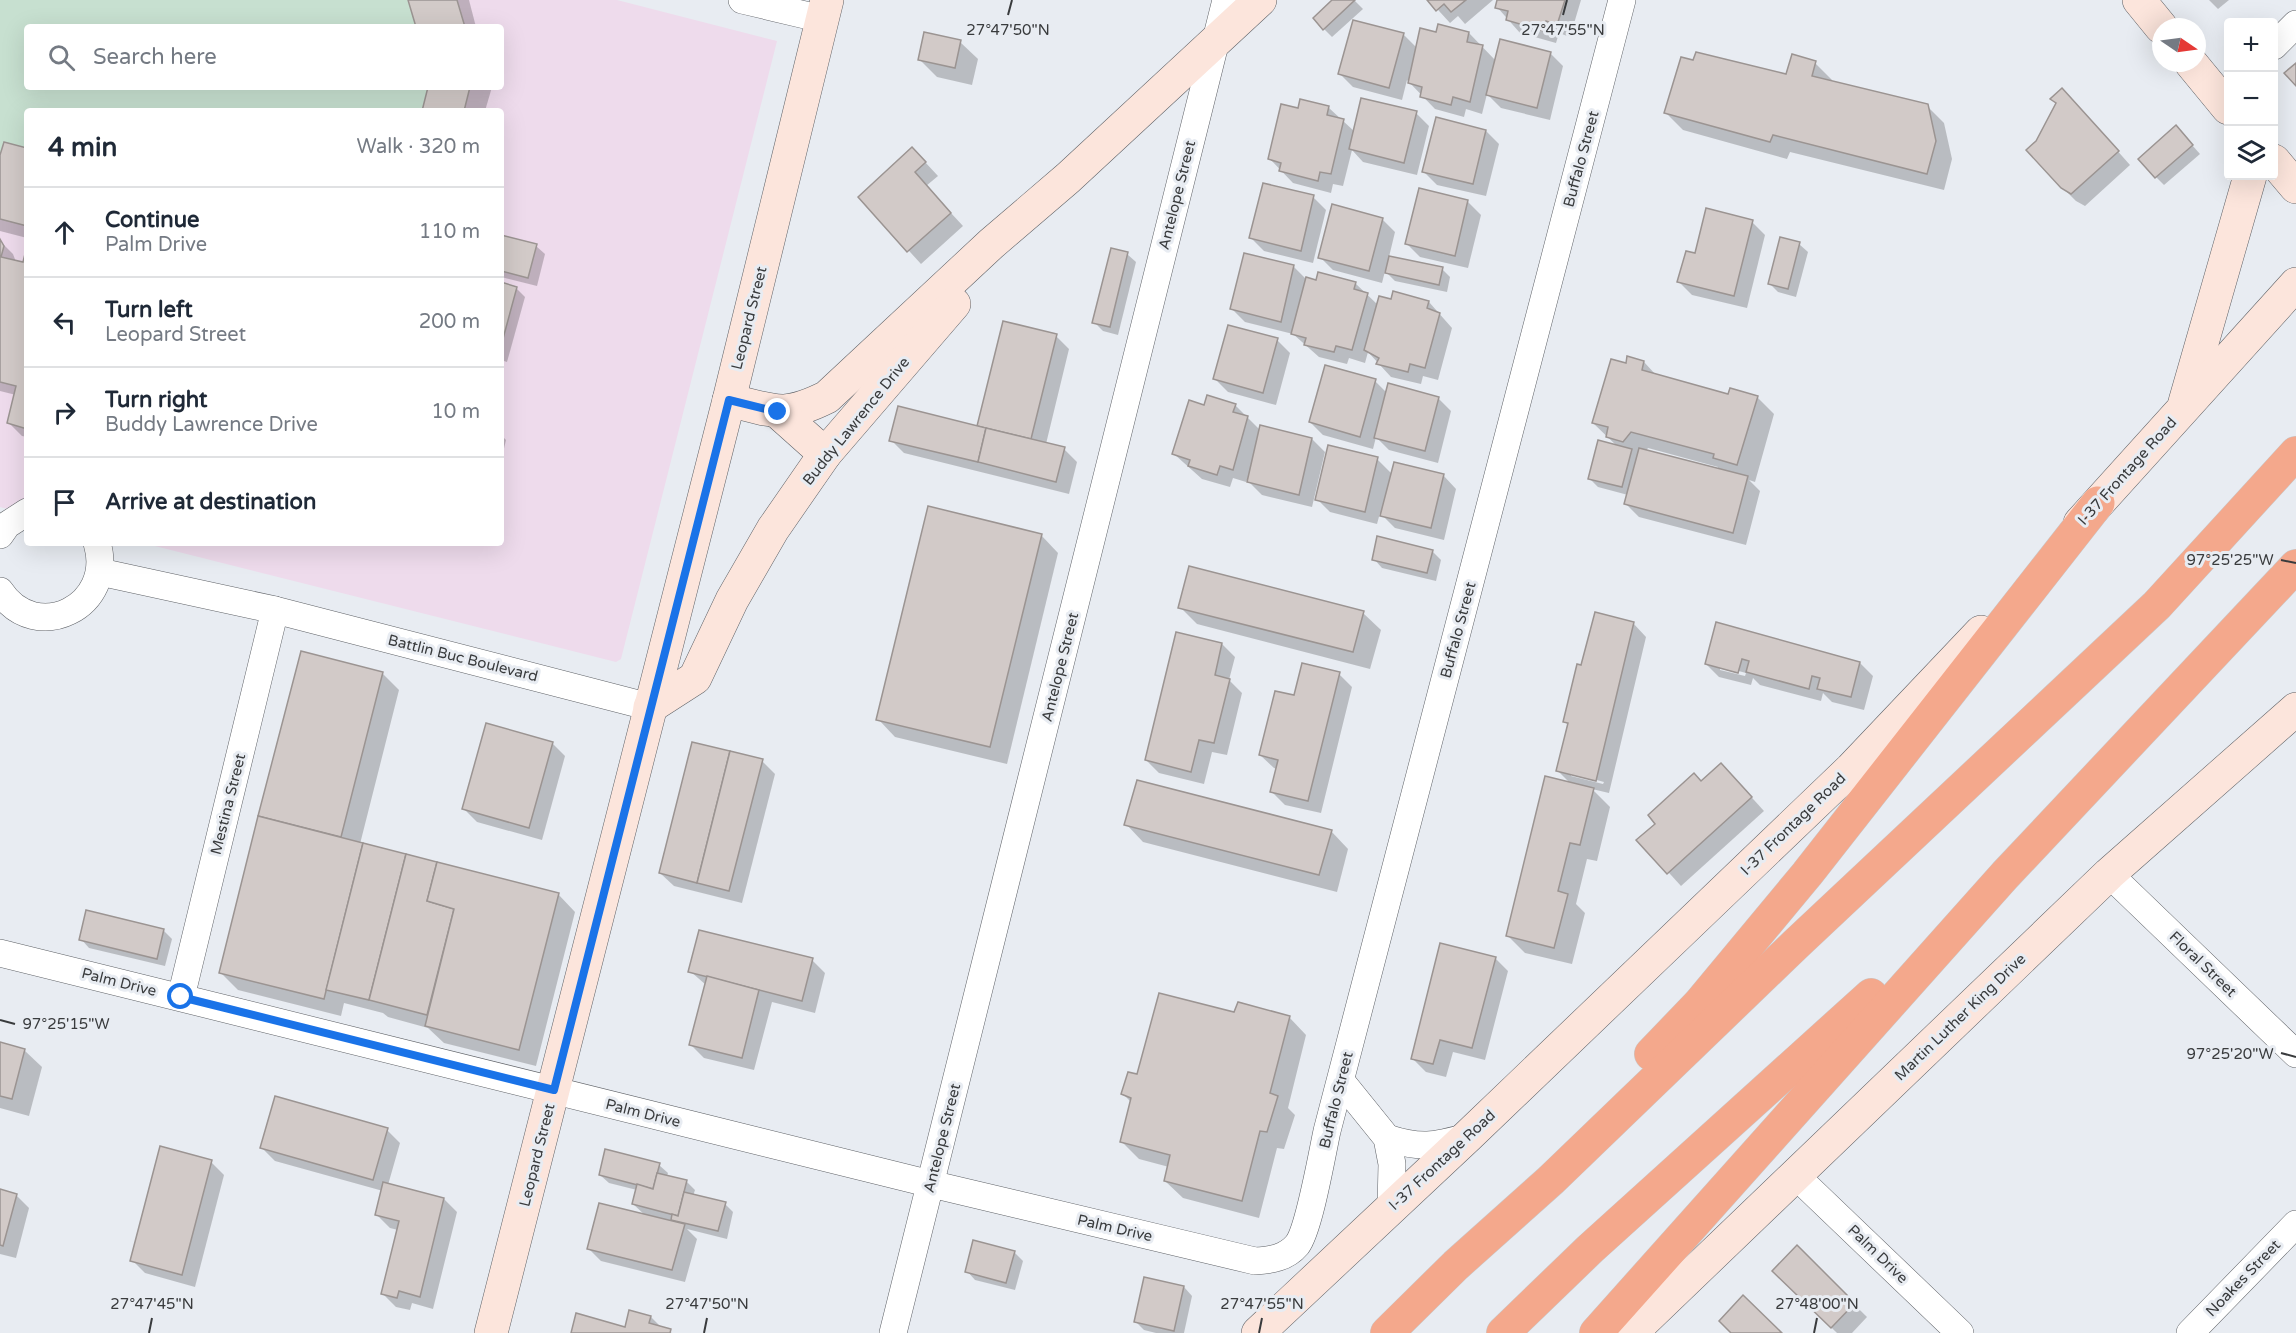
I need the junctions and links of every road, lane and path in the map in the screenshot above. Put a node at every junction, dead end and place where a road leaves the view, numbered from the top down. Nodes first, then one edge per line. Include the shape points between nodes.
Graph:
1 (742, 0) edge
2 (1226, 0) edge
3 (1260, 0) edge
4 (1622, 0) edge
5 (2139, 0) edge
6 (825, 10) edge
7 (2154, 18) edge
8 (2296, 24) edge
9 (1217, 38) junction
10 (2278, 42) edge
11 (2200, 72) edge
12 (2224, 97) edge
13 (2278, 166) edge
14 (1068, 178) junction
15 (2249, 180) edge
16 (2296, 187) edge
17 (2296, 284) edge
18 (2296, 321) edge
19 (2251, 333) junction
20 (827, 397) junction
21 (729, 400) junction
22 (2183, 409) junction
23 (778, 412) junction
24 (830, 448) junction
25 (2296, 453) edge
26 (2097, 503) junction
27 (24, 513) edge
28 (0, 535) edge
29 (98, 546) edge
30 (2296, 566) edge
31 (100, 572) junction
32 (0, 591) edge
33 (275, 610) junction
34 (650, 707) junction
35 (2296, 709) edge
36 (2109, 874) junction
37 (2005, 875) junction
38 (0, 953) edge
39 (181, 997) junction
40 (2296, 1054) edge
41 (1341, 1082) junction
42 (554, 1090) junction
43 (1468, 1136) junction
44 (1387, 1138) junction
45 (1796, 1175) junction
46 (931, 1184) junction
47 (1391, 1207) junction
48 (2296, 1224) edge
49 (1286, 1254) joint
50 (1456, 1265) junction
51 (491, 1333) edge
52 (893, 1333) edge
53 (1258, 1333) edge
54 (1387, 1333) edge
55 (1503, 1333) edge
56 (1596, 1333) edge
57 (1631, 1333) edge
58 (1960, 1333) edge
59 (2190, 1333) edge

1 - 6 street
2 - 9 street, Antelope Street
3 - 9 main road, Buddy Lawrence Drive
4 - 41 street, Buffalo Street
5 - 7 main road
6 - 21 main road, Leopard Street
8 - 10 street
9 - 14 main road, Buddy Lawrence Drive
9 - 46 street, Antelope Street
11 - 12 main road
13 - 16 main road
14 - 20 main road, Buddy Lawrence Drive
14 - 24 main road, Buddy Lawrence Drive
15 - 22 main road
17 - 19 main road, I-37 Frontage Road
18 - 19 main road
19 - 22 main road, I-37 Frontage Road
20 - 23 main road, Buddy Lawrence Drive via 803,409
20 - 24 main road
21 - 23 main road, Buddy Lawrence Drive
21 - 34 main road, Leopard Street
22 - 26 main road, I-37 Frontage Road
23 - 24 main road
24 - 34 main road, Buddy Lawrence Drive via 773,529 732,600 695,678
25 - 50 highway via 2157,604 1551,1180
26 - 43 main road, I-37 Frontage Road via 1851,769
26 - 50 highway via 1730,968
27 - 28 street
29 - 31 street
30 - 37 highway
31 - 32 street via 94,589 82,604 67,613 48,617 30,615
31 - 33 street, Battlin Buc Boulevard
33 - 34 street, Battlin Buc Boulevard
33 - 39 street, Mestina Street
34 - 42 main road, Leopard Street
35 - 36 main road, Martin Luther King Drive
36 - 40 street, Floral Street
36 - 45 main road, Martin Luther King Drive
37 - 55 highway via 1590,1249
37 - 56 highway
38 - 39 street, Palm Drive
39 - 42 street, Palm Drive
41 - 44 street
41 - 49 street, Buffalo Street via 1306,1224 1298,1244
42 - 46 street, Palm Drive
42 - 51 main road, Leopard Street
43 - 44 street via 1433,1146
43 - 47 main road, I-37 Frontage Road
44 - 47 street via 1392,1164
45 - 57 main road, Martin Luther King Drive
45 - 58 street, Palm Drive
46 - 49 street, Palm Drive via 1255,1262
46 - 52 street, Antelope Street
47 - 53 main road, I-37 Frontage Road
48 - 59 street, Noakes Street
50 - 54 highway

